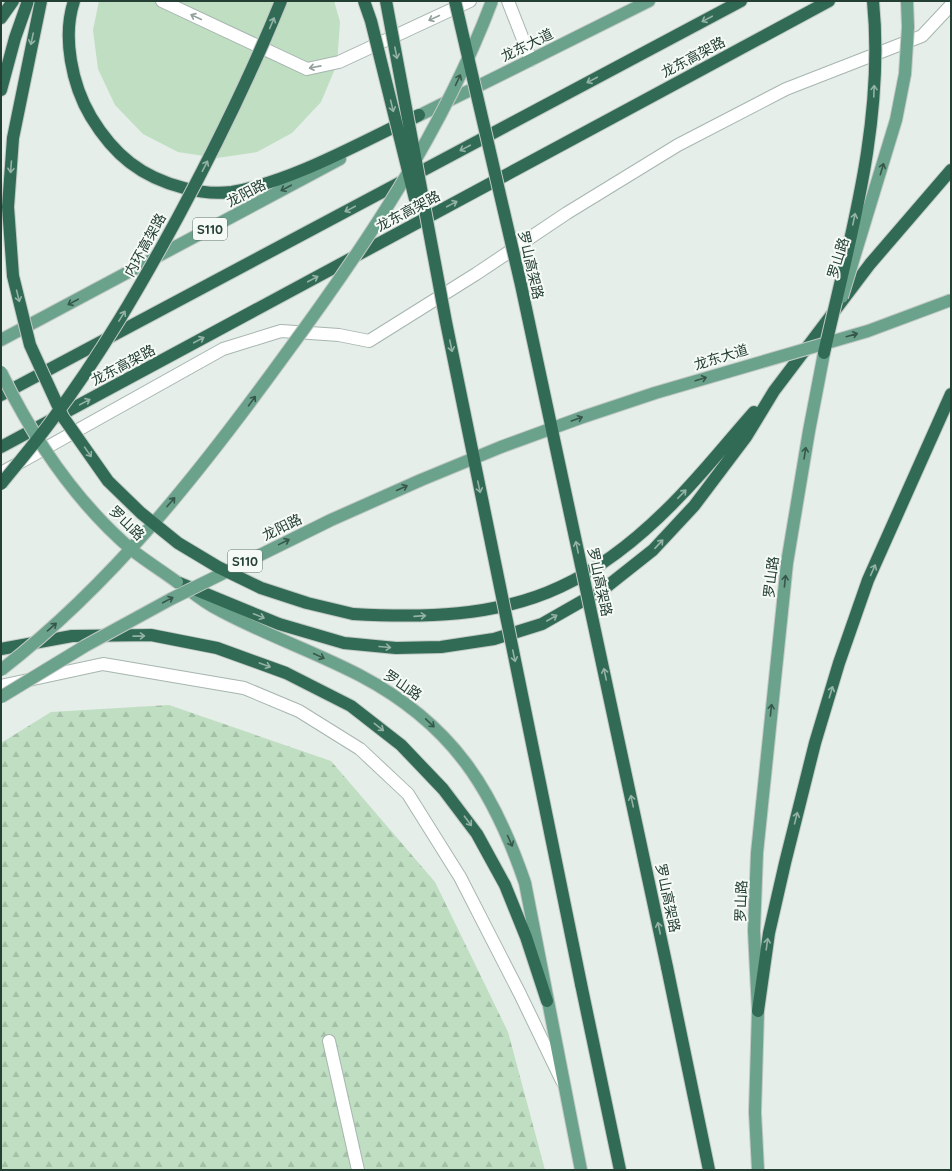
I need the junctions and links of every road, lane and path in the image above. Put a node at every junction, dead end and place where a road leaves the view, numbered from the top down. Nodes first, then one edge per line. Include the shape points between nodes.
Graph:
1 (13, 1) edge
2 (28, 1) edge
3 (41, 1) edge
4 (74, 1) edge
5 (162, 1) edge
6 (282, 1) edge
7 (364, 1) edge
8 (386, 1) edge
9 (455, 1) edge
10 (470, 1) edge
11 (492, 1) edge
12 (508, 1) edge
13 (649, 1) edge
14 (741, 1) edge
15 (829, 1) edge
16 (873, 1) edge
17 (907, 1) edge
18 (951, 5) edge
19 (1, 18) edge
20 (531, 60) junction
21 (1, 90) edge
22 (419, 115) junction
23 (951, 170) edge
24 (951, 300) edge
25 (446, 322) junction
26 (1, 340) edge
27 (824, 353) junction
28 (1, 372) edge
29 (774, 391) junction
30 (951, 394) edge
31 (1, 395) edge
32 (1, 447) edge
33 (501, 447) joint
34 (1, 473) edge
35 (1, 484) edge
36 (176, 582) joint
37 (222, 606) junction
38 (1, 649) edge
39 (1, 670) edge
40 (1, 686) edge
41 (1, 697) edge
42 (547, 1001) junction
43 (758, 1011) junction
44 (329, 1041) dead end
45 (564, 1085) junction
46 (358, 1170) edge
47 (581, 1170) edge
48 (620, 1170) edge
49 (709, 1170) edge
50 (758, 1170) edge

1 - 19 highway
2 - 21 highway
3 -> 29 highway, bridge via 13,138 8,207 13,276 30,345 63,417 108,481 141,513 178,543 218,567 261,588 353,614 403,617 457,614 512,604 561,587 605,561 646,529 682,494
4 - 22 highway via 69,35 71,62 78,90 102,134 118,154 163,183 199,192 230,192 261,186 292,175
10 -> 5 lane via 339,62 307,69
35 -> 6 highway, 内环高架路, bridge via 52,420 144,281 234,107
7 -> 25 highway, bridge via 372,22
8 -> 25 highway, bridge
49 -> 9 highway, 罗山高架路, bridge via 668,967 521,285
39 -> 11 main road, bridge via 68,613 133,546 248,406 316,313 429,136 458,80
12 - 20 lane
13 - 20 main road, 龙东大道
14 -> 31 highway, 龙东高架路
32 -> 15 highway, 龙东高架路
27 -> 16 highway, bridge via 865,165 874,97 876,34
27 -> 17 main road, 罗山路, bridge via 896,120 905,74
18 - 34 lane via 922,36 786,89 678,145 567,213 369,341 339,335 281,331 224,350
20 - 22 main road, 龙东大道
22 -> 26 main road, 龙阳路 / S110
23 - 29 highway via 870,264
33 -> 24 main road, 龙东大道, bridge via 655,393 868,331
25 -> 48 highway, bridge
43 -> 27 main road, 罗山路 via 754,931 767,749 787,563
28 - 36 main road, 罗山路, bridge via 20,410 57,468 90,508 132,550
37 -> 29 highway via 344,643 396,648 441,647 494,639 542,624 605,588 653,550 694,506 746,437
43 -> 30 highway via 769,932 785,863 839,663 868,580
41 -> 33 main road, 龙阳路 / S110, bridge via 85,646 250,559 338,516
36 - 37 highway, bridge
37 -> 42 main road, 罗山路 via 394,695 425,718 455,748 498,813 514,848 526,884
38 -> 42 highway, bridge via 72,636 151,635 218,648 286,673 357,711 401,745 443,788 477,834 505,885 526,937
40 - 45 lane via 103,664 244,688 299,711 360,749 408,794 460,876
42 - 45 main road, 罗山路
43 - 50 main road, 罗山路 via 755,1112
44 - 46 lane
45 - 47 main road, 罗山路

